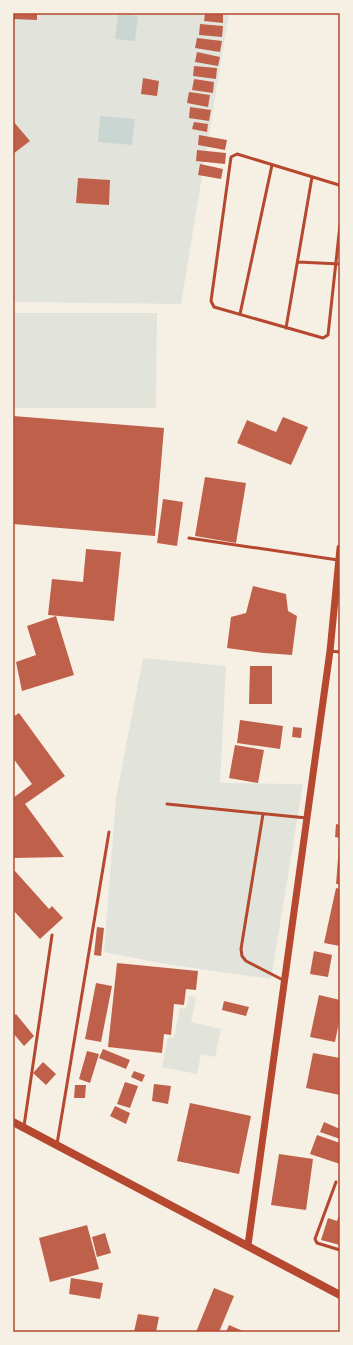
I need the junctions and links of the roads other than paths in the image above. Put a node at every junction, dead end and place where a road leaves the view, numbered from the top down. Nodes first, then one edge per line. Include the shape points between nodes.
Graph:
1 (272, 165) junction
2 (312, 177) junction
3 (340, 188) edge
4 (340, 225) edge
5 (298, 262) junction
6 (338, 263) edge
7 (240, 314) junction
8 (286, 328) junction
9 (189, 538) dead end
10 (340, 548) edge
11 (338, 560) junction
12 (330, 651) junction
13 (340, 652) edge
14 (167, 804) dead end
15 (263, 814) junction
16 (307, 818) junction
17 (109, 832) dead end
18 (52, 935) dead end
19 (284, 980) junction
20 (13, 1122) edge
21 (24, 1128) junction
22 (56, 1144) junction
23 (336, 1182) dead end
24 (248, 1245) junction
25 (340, 1250) edge
26 (340, 1295) edge

1 - 2 lane
1 - 7 lane
1 - 7 lane via 237,154 231,158 211,301 214,307
2 - 3 lane via 339,185
2 - 5 lane
4 - 6 lane
5 - 6 lane
5 - 8 lane
6 - 8 lane via 328,335 323,338
7 - 8 lane
9 - 11 lane
10 - 11 street
11 - 12 street
12 - 13 lane
12 - 16 street
14 - 15 lane
15 - 16 lane
15 - 19 lane via 241,948 242,956 246,961
16 - 19 street
17 - 22 lane
18 - 21 lane
19 - 24 street
20 - 21 main road
21 - 22 main road
22 - 24 main road
23 - 25 lane via 315,1239 317,1243
24 - 26 main road

